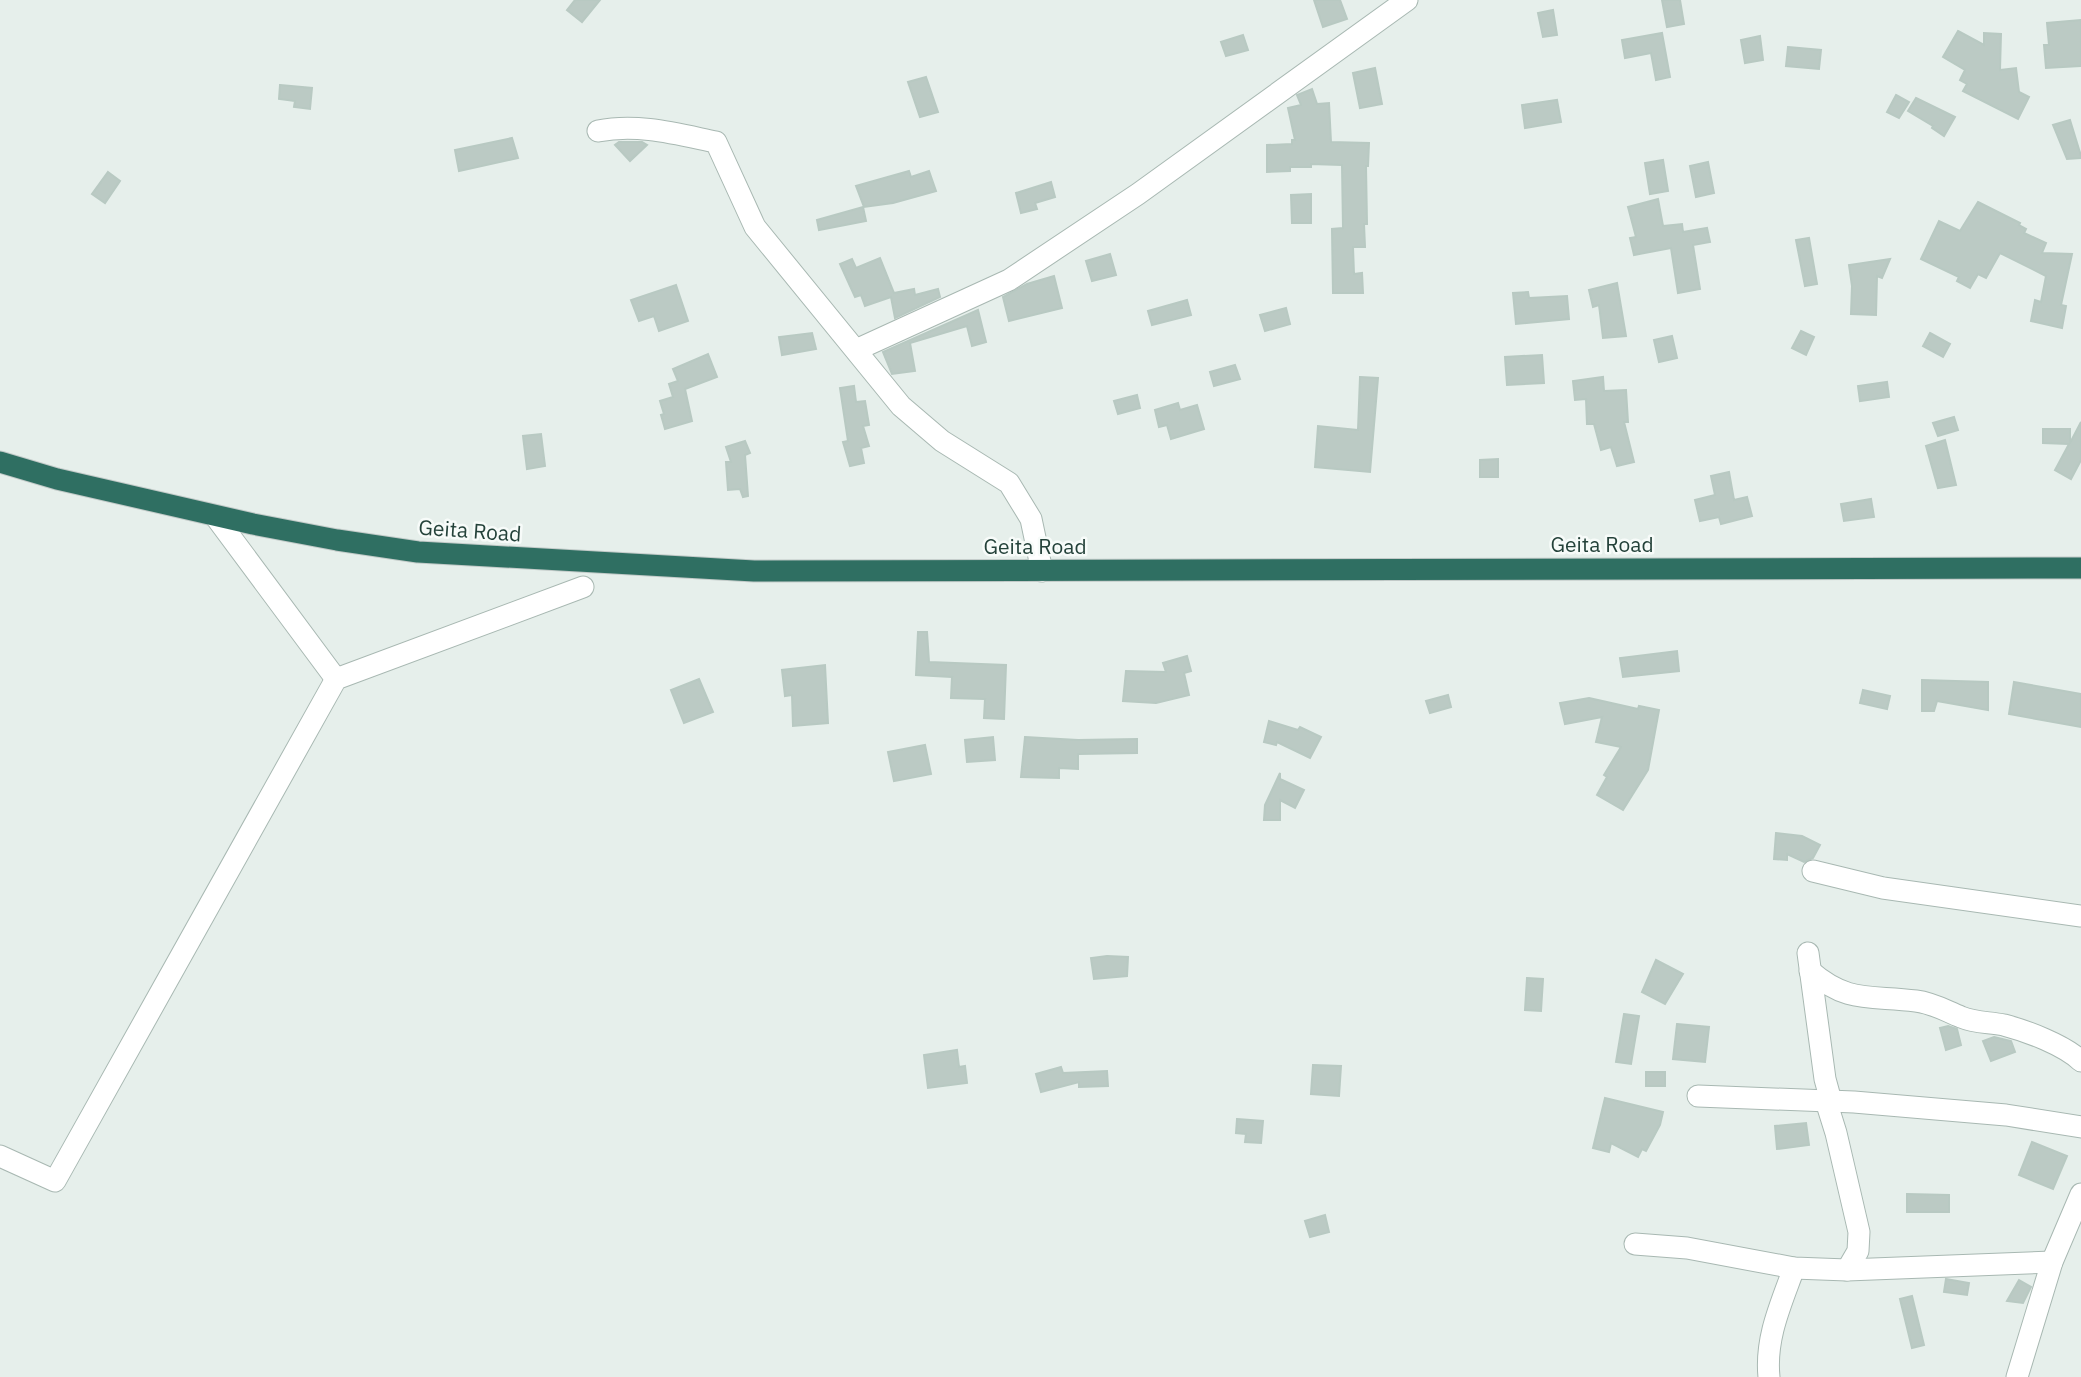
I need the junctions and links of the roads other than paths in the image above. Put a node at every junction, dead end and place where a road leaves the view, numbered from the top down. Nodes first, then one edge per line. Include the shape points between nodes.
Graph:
1 (1406, 0) edge
2 (598, 131) dead end
3 (856, 350) junction
4 (0, 462) edge
5 (215, 516) junction
6 (2081, 568) edge
7 (1042, 571) junction
8 (583, 587) dead end
9 (336, 680) junction
10 (1813, 871) dead end
11 (2081, 916) edge
12 (2081, 1061) edge
13 (1698, 1096) dead end
14 (1828, 1101) junction
15 (2081, 1127) edge
16 (0, 1156) edge
17 (2081, 1194) edge
18 (1635, 1244) dead end
19 (2052, 1262) junction
20 (1794, 1268) junction
21 (1847, 1270) junction
22 (1769, 1377) edge
23 (2017, 1377) edge

1 - 3 street via 1138,194 1009,280
2 - 3 street via 619,127 655,130 716,142 755,228
3 - 7 street via 901,406 942,441 1009,483 1031,519
4 - 5 highway, Geita Road
5 - 7 highway, Geita Road via 418,552 754,571
5 - 9 street
6 - 7 highway, Geita Road
8 - 9 street
9 - 16 street via 55,1181
10 - 11 street via 1883,888
12 - 14 street via 2058,1045 2003,1025 1961,1017 1933,1004 1851,996 1827,986 1809,962
13 - 14 street
14 - 15 street via 2006,1115
14 - 21 street via 1859,1233 1858,1251
17 - 19 street
18 - 20 street via 1687,1248
19 - 21 street
19 - 23 street
20 - 21 street
20 - 22 street via 1770,1340

